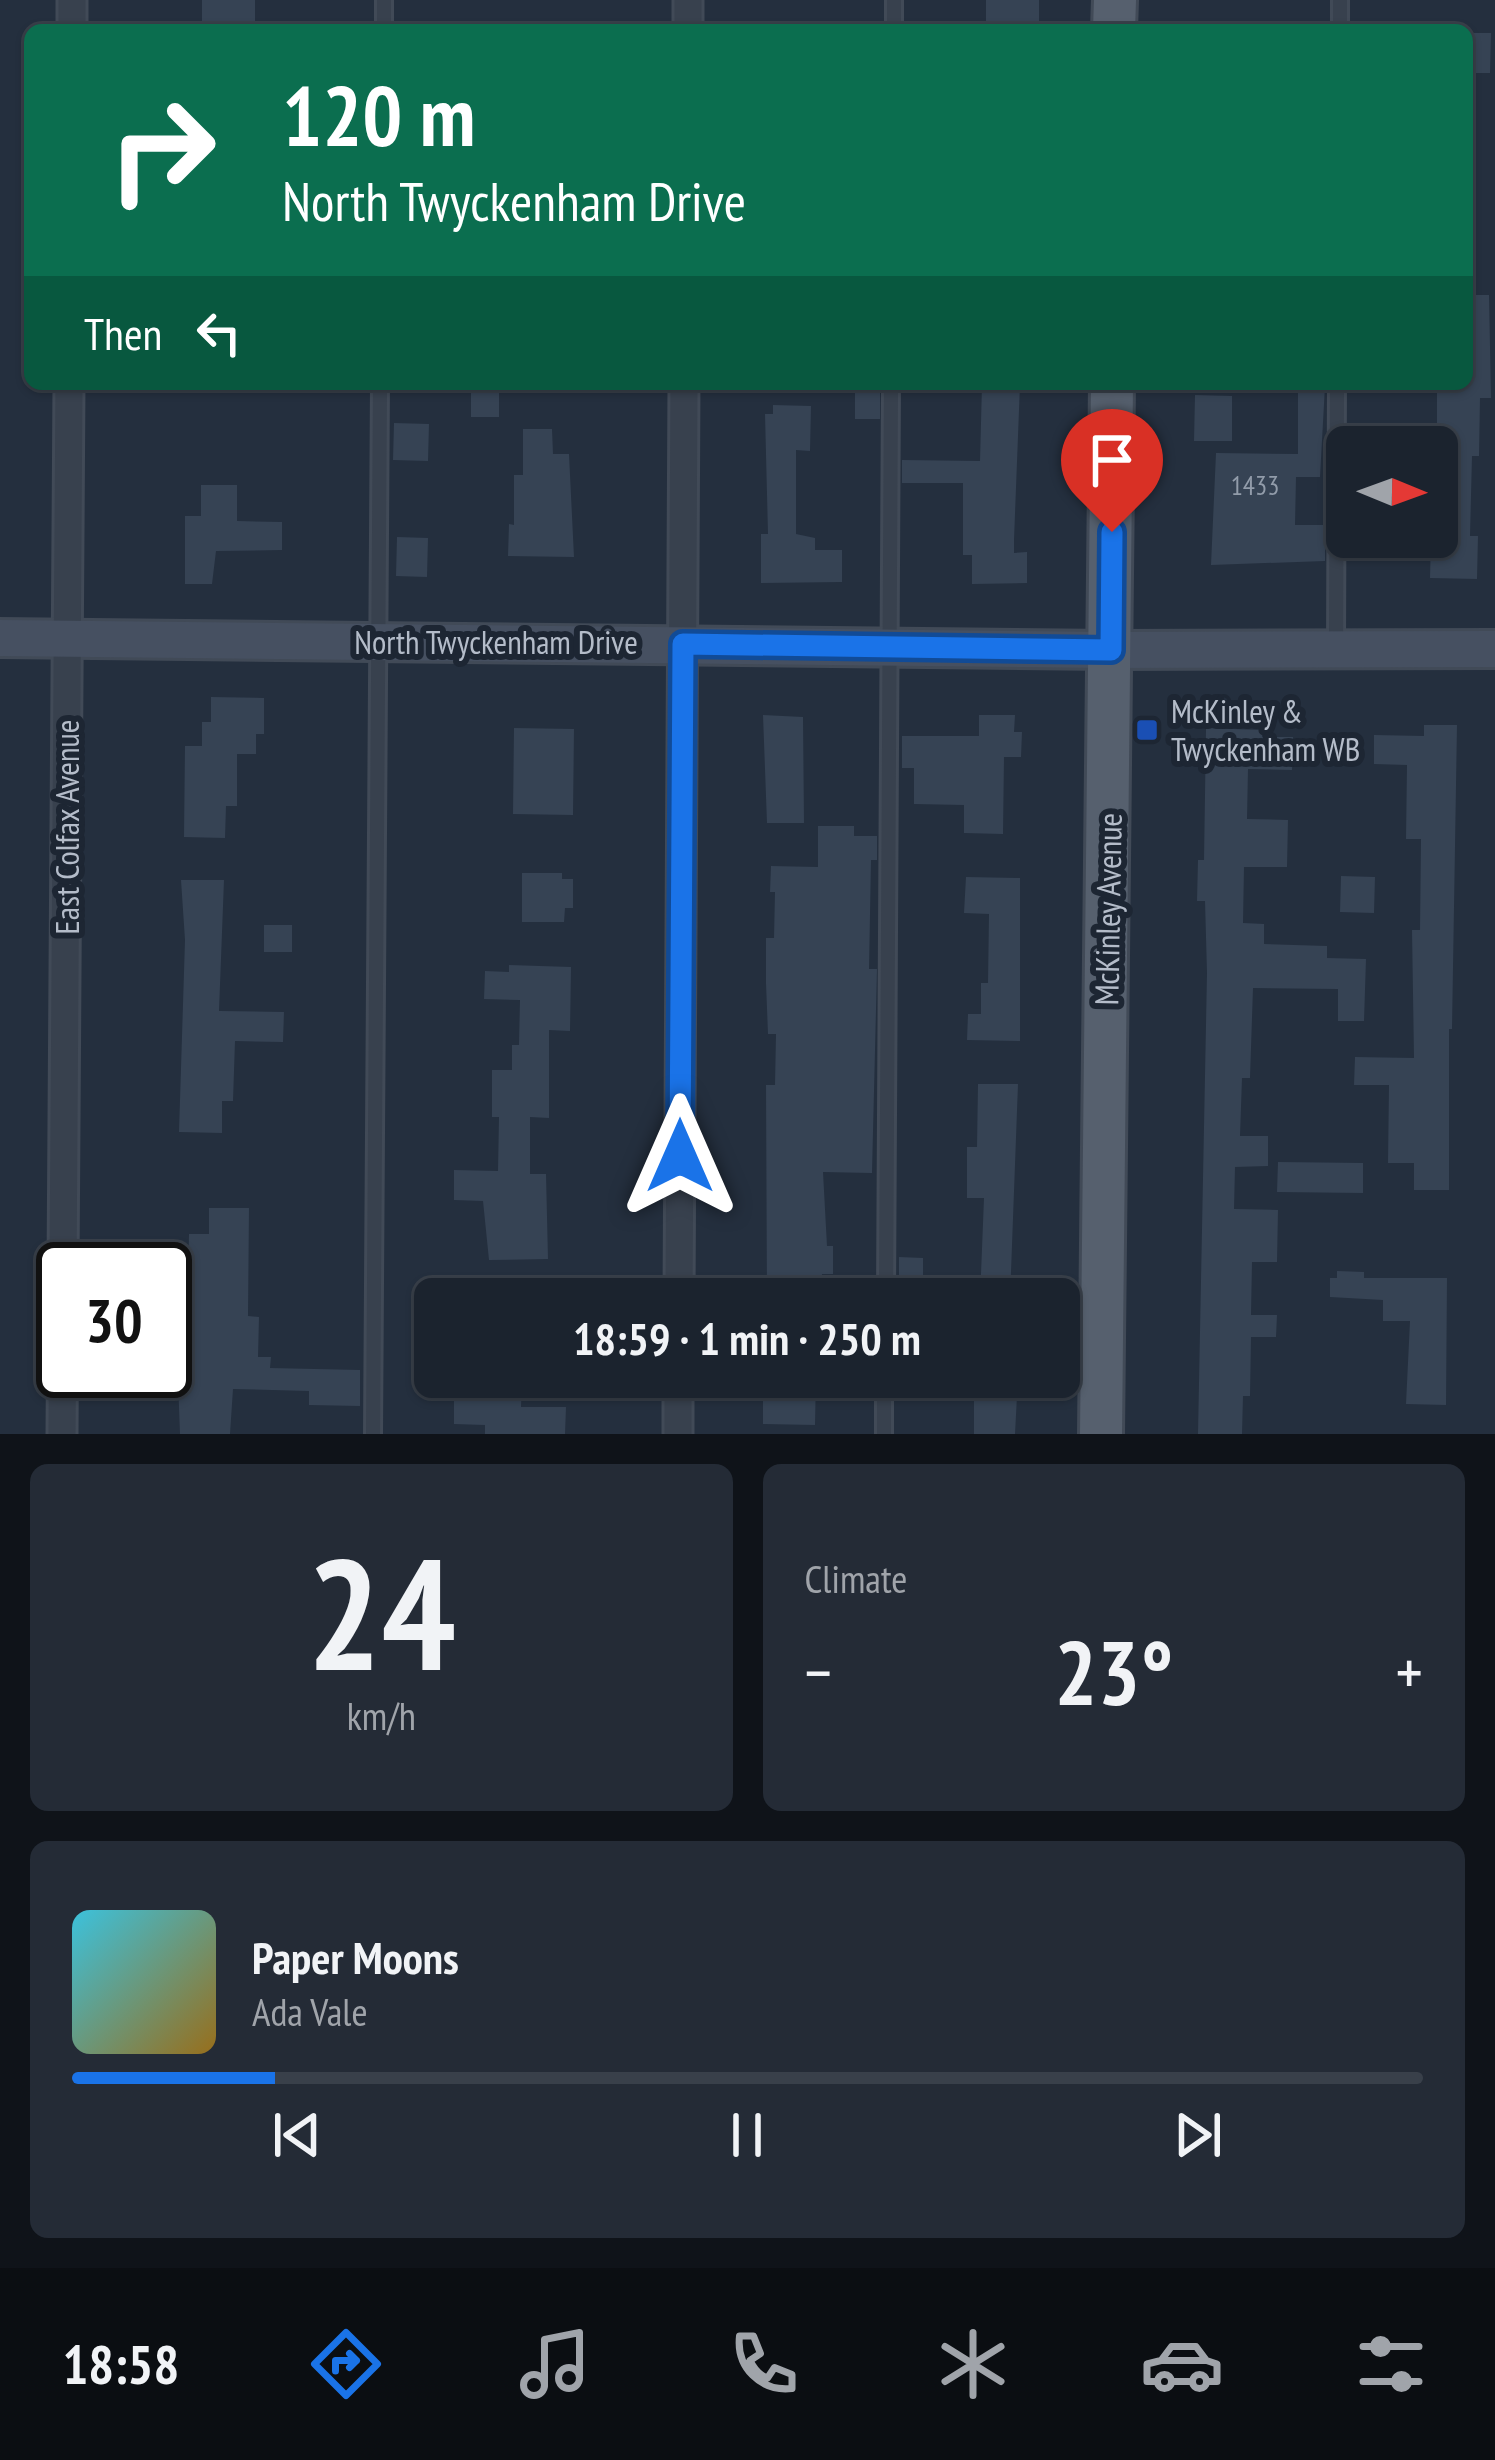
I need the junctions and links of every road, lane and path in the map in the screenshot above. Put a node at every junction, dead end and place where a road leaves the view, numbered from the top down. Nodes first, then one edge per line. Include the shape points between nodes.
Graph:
1 (69, 390) edge
2 (380, 390) edge
3 (684, 390) edge
4 (892, 390) edge
5 (1112, 390) edge
6 (1337, 390) edge
7 (0, 638) edge
8 (68, 638) junction
9 (377, 642) junction
10 (683, 644) junction
11 (891, 646) junction
12 (1336, 649) junction
13 (1495, 649) edge
14 (1111, 650) junction
15 (63, 1242) edge
16 (679, 1278) edge
17 (886, 1278) edge
18 (62, 1398) edge
19 (678, 1398) edge
20 (884, 1398) edge
21 (62, 1434) edge
22 (373, 1434) edge
23 (678, 1434) edge
24 (884, 1434) edge
25 (1101, 1434) edge

1 - 8 street, East Colfax Avenue
2 - 9 lane
3 - 10 street
4 - 11 lane
5 - 14 main road, McKinley Avenue
6 - 12 lane
7 - 8 street, North Twyckenham Drive
8 - 9 street, North Twyckenham Drive
8 - 15 street, East Colfax Avenue
9 - 10 street, North Twyckenham Drive
9 - 22 lane
10 - 11 street, North Twyckenham Drive
10 - 16 street
11 - 14 street, North Twyckenham Drive
11 - 17 lane
12 - 13 street, North Twyckenham Drive
12 - 14 street, North Twyckenham Drive
14 - 25 main road, McKinley Avenue
18 - 21 street
19 - 23 street
20 - 24 lane

